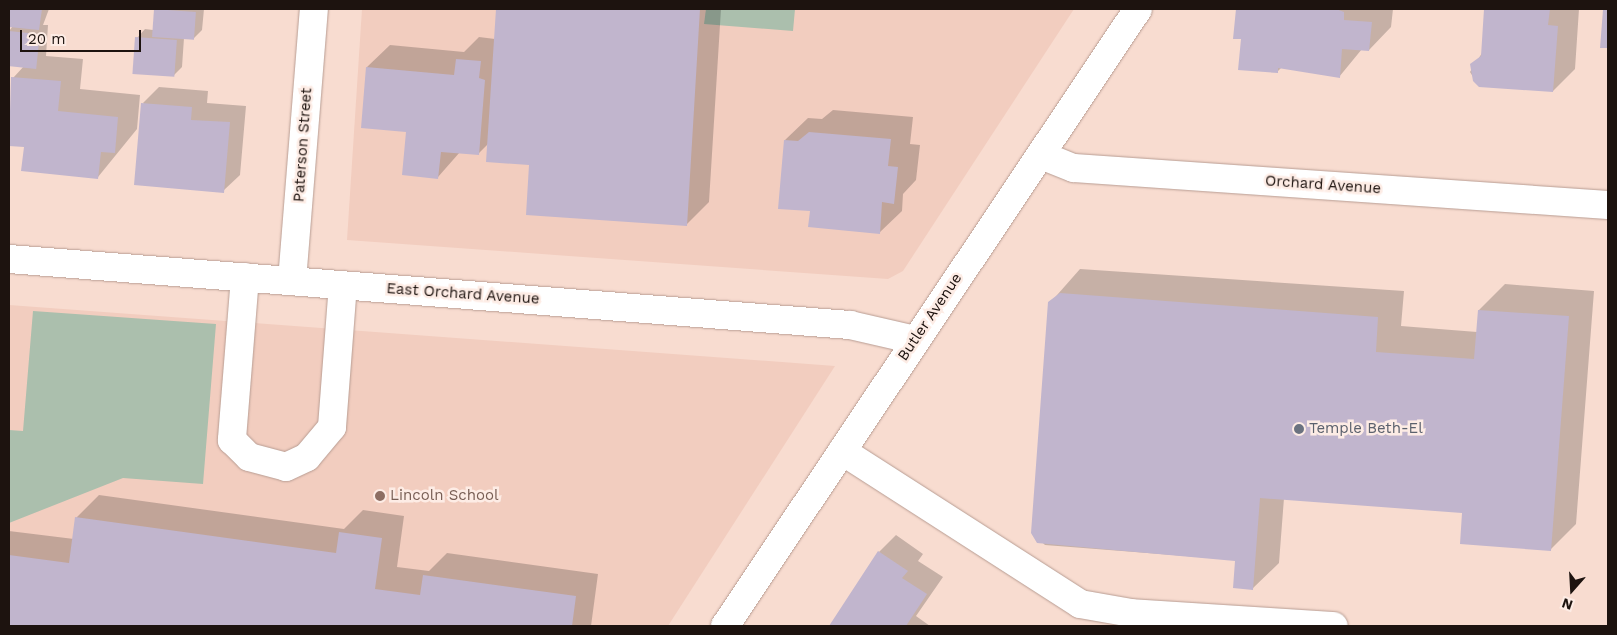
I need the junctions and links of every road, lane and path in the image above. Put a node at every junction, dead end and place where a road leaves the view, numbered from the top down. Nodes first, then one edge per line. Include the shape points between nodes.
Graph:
1 (314, 9) edge
2 (1138, 9) edge
3 (1041, 155) junction
4 (1608, 205) edge
5 (9, 259) edge
6 (245, 277) junction
7 (292, 281) junction
8 (343, 285) junction
9 (915, 340) junction
10 (842, 451) junction
11 (1129, 619) edge
12 (725, 626) edge
13 (1318, 626) edge

1 - 7 street, Paterson Street
2 - 3 street, Butler Avenue
3 - 4 street, Orchard Avenue via 1074,168
3 - 9 street, Butler Avenue
5 - 6 street, East Orchard Avenue
6 - 7 street, East Orchard Avenue
6 - 8 street via 232,440 249,457 286,467 307,457 332,427
7 - 8 street, East Orchard Avenue
8 - 9 street, East Orchard Avenue via 850,325
9 - 10 street, Butler Avenue
10 - 11 street via 1080,604
10 - 12 street, Butler Avenue
11 - 13 street

